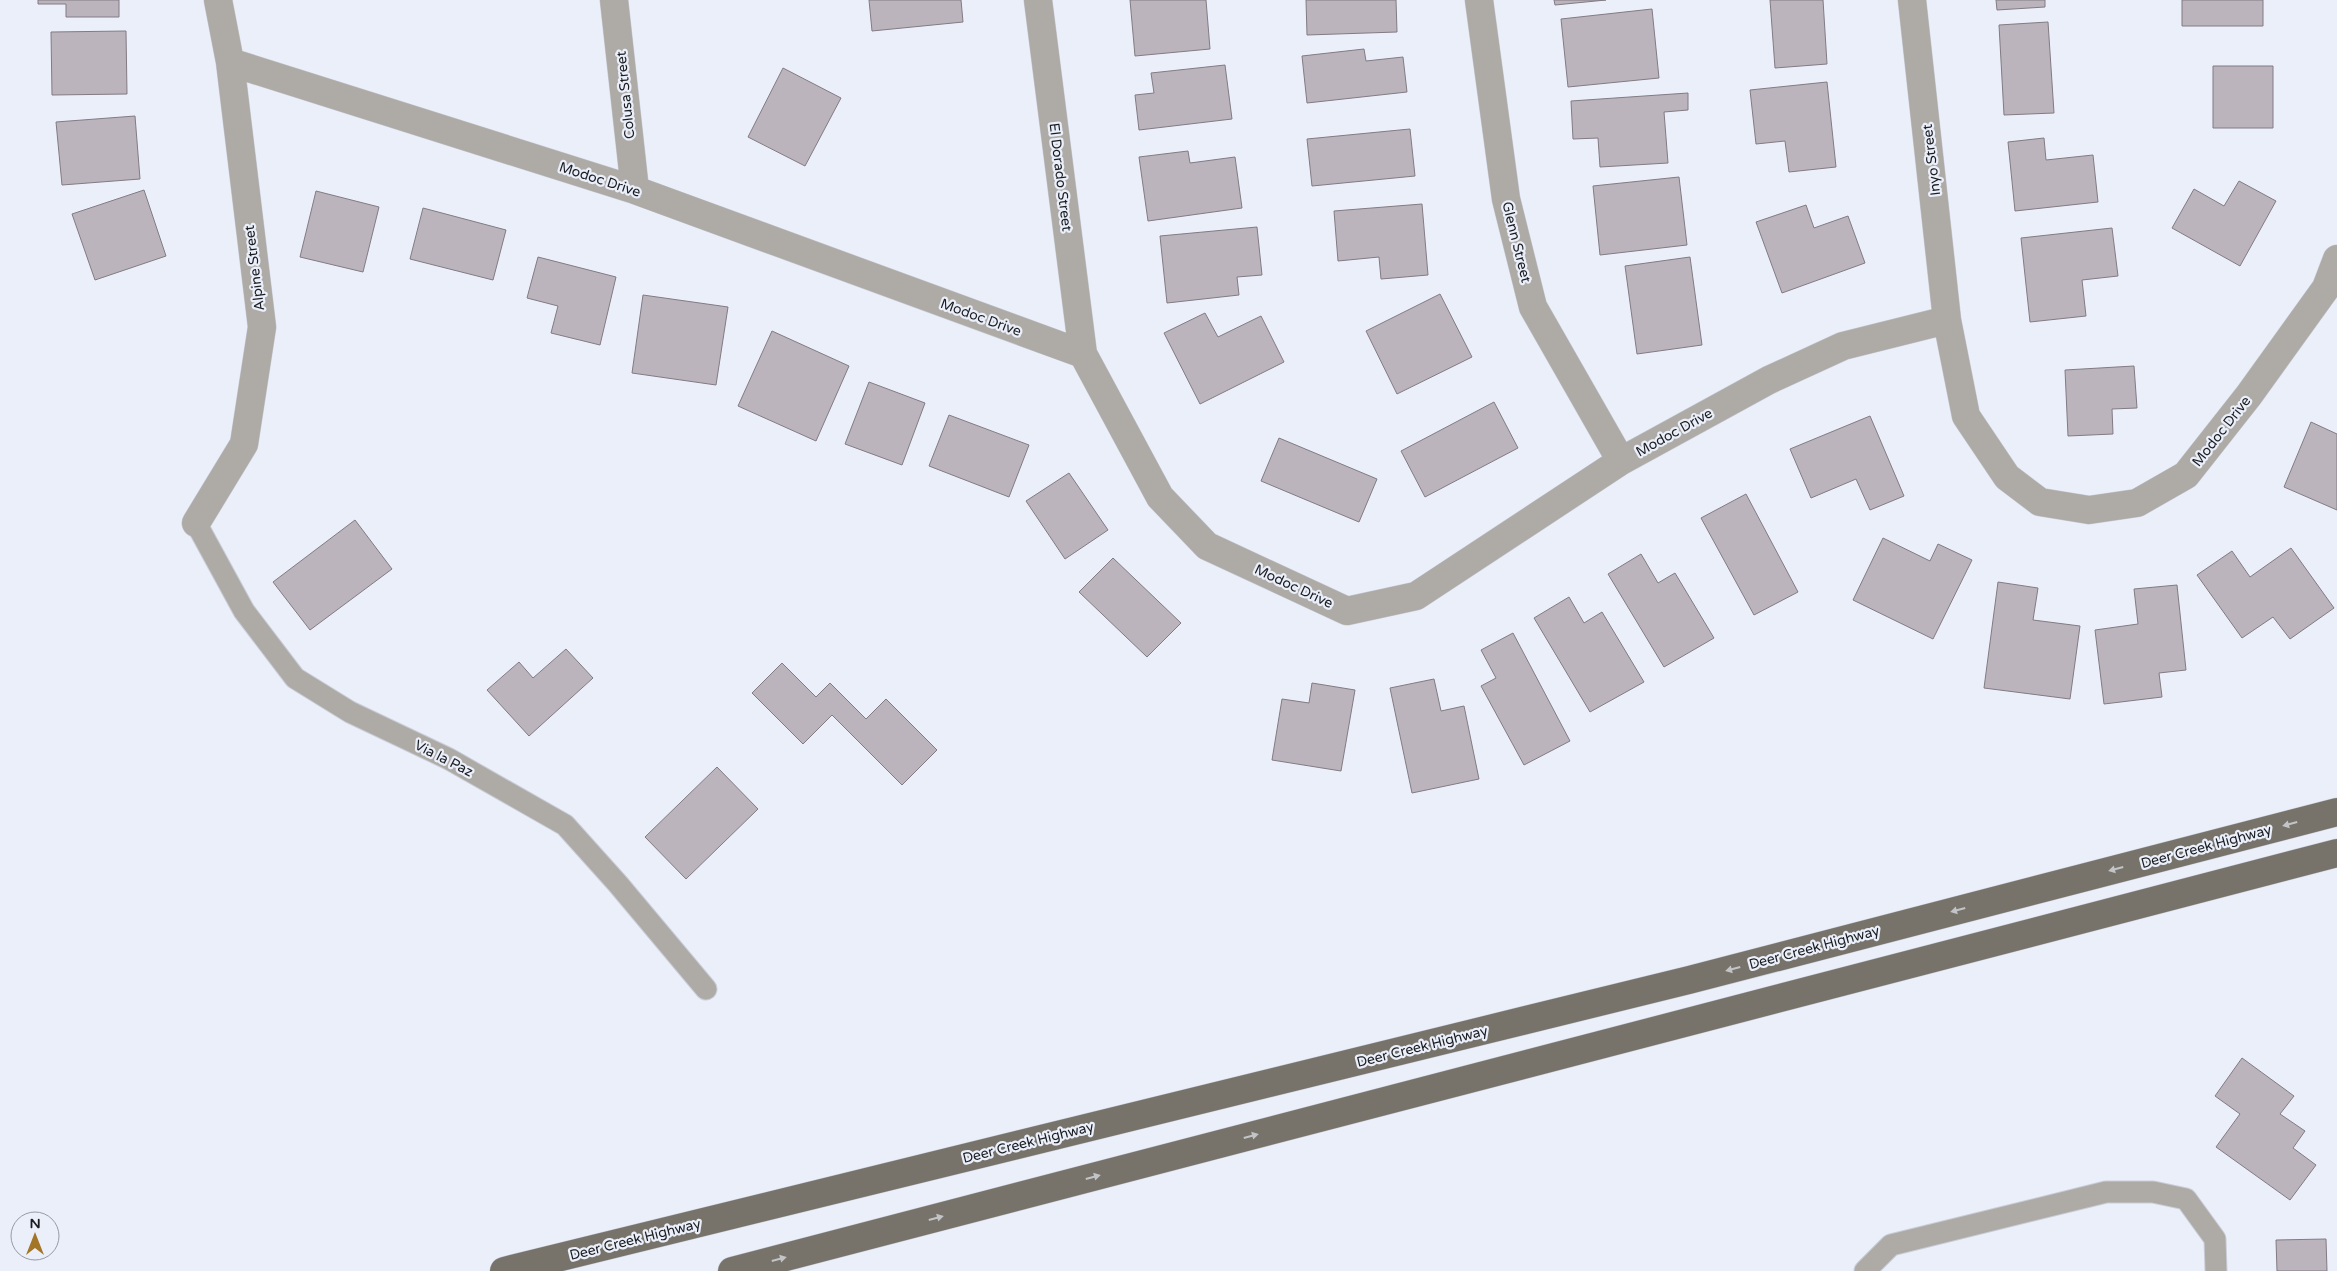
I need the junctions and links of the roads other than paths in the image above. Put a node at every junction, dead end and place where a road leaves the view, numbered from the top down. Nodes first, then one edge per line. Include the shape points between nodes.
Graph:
1 (218, 0) edge
2 (614, 0) edge
3 (1038, 0) edge
4 (1479, 0) edge
5 (1912, 0) edge
6 (230, 62) junction
7 (635, 190) junction
8 (2337, 259) edge
9 (2332, 294) edge
10 (1947, 320) junction
11 (1083, 354) junction
12 (1621, 461) junction
13 (196, 523) joint
14 (2337, 812) edge
15 (2337, 853) edge
16 (706, 989) dead end
17 (504, 1271) edge
18 (732, 1271) edge
19 (1865, 1271) edge
20 (2216, 1271) edge

1 - 6 street, Alpine Street
2 - 7 street, Colusa Street
3 - 11 street, El Dorado Street
4 - 12 street, Glenn Street via 1506,200 1533,307
5 - 10 street, Inyo Street
6 - 7 street, Modoc Drive
6 - 13 street, Alpine Street via 262,327 244,444
7 - 11 street, Modoc Drive
8 - 9 street, Modoc Drive
9 - 10 street, Modoc Drive via 2186,475 2137,503 2089,510 2040,502 2007,477 1966,416
10 - 12 street, Modoc Drive via 1844,346 1769,380
11 - 12 street, Modoc Drive via 1160,497 1207,546 1347,610 1416,596
13 - 16 lane, Via la Paz via 244,610 295,678 350,712 449,759 565,825
14 -> 17 main road, Deer Creek Highway via 1689,980
18 -> 15 main road
19 - 20 lane via 1891,1245 2106,1192 2153,1192 2186,1200 2215,1239

